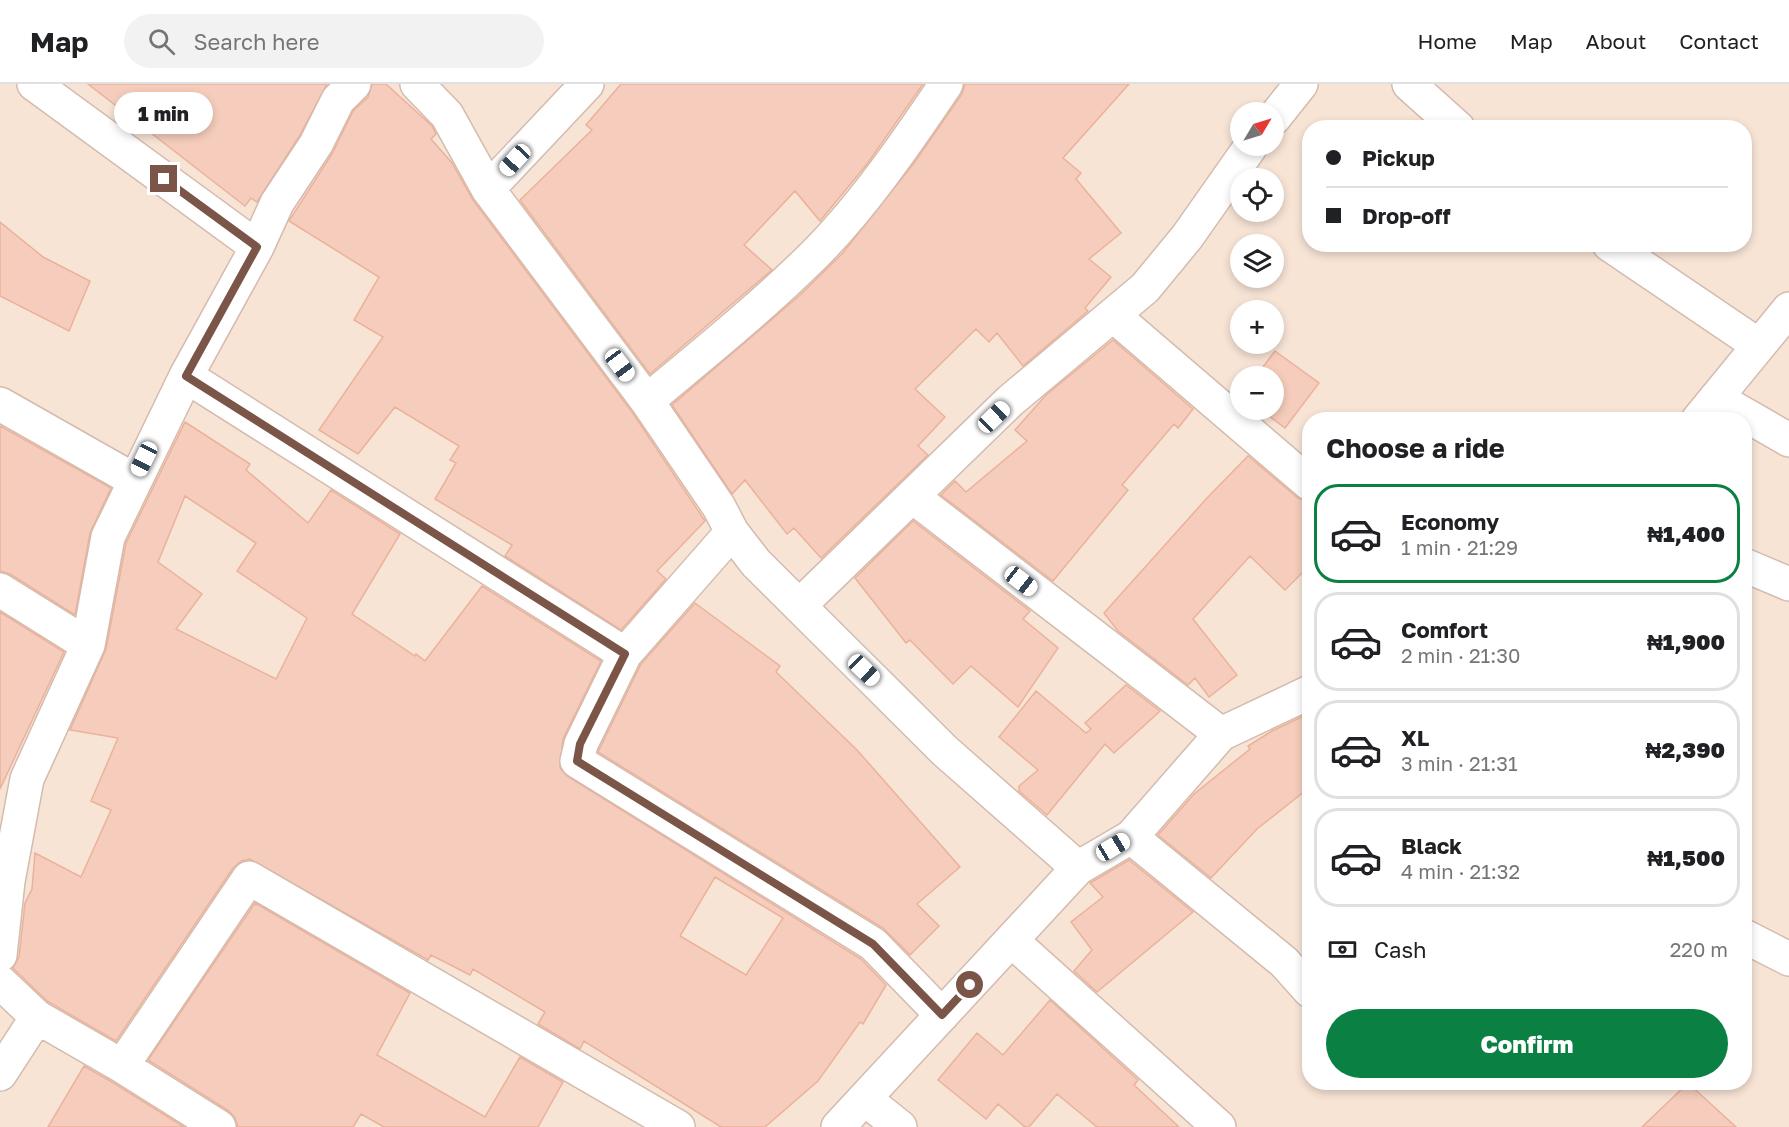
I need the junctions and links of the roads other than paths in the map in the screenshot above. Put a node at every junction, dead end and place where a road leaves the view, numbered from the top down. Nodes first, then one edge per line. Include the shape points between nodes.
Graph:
1 (34, 84) edge
2 (354, 84) edge
3 (417, 84) edge
4 (587, 84) edge
5 (946, 84) edge
6 (1301, 84) edge
7 (1409, 84) edge
8 (1284, 105) edge
9 (1449, 120) edge
10 (1244, 156) edge
11 (488, 189) junction
12 (257, 247) junction
13 (1621, 252) edge
14 (1789, 309) edge
15 (1114, 316) junction
16 (1758, 345) junction
17 (186, 376) junction
18 (647, 401) junction
19 (0, 404) edge
20 (1707, 409) edge
21 (1752, 426) edge
22 (1789, 440) edge
23 (1302, 476) edge
24 (134, 480) junction
25 (913, 497) junction
26 (732, 531) junction
27 (1752, 568) edge
28 (1789, 584) edge
29 (0, 590) edge
30 (799, 606) junction
31 (88, 645) junction
32 (625, 654) junction
33 (1302, 696) edge
34 (1221, 734) junction
35 (1131, 837) junction
36 (1078, 868) junction
37 (4, 878) edge
38 (1012, 940) junction
39 (1752, 940) edge
40 (0, 955) edge
41 (1789, 959) edge
42 (0, 982) edge
43 (1302, 982) edge
44 (942, 1015) junction
45 (37, 1017) junction
46 (122, 1066) junction
47 (0, 1074) edge
48 (865, 1099) junction
49 (219, 1127) edge
50 (678, 1127) edge
51 (838, 1127) edge
52 (900, 1127) edge
53 (1219, 1127) edge

1 - 12 street
2 - 12 street via 338,100 316,144 277,203
3 - 11 street via 447,115
4 - 11 street
5 - 18 street via 869,191 810,259
6 - 8 street
7 - 9 street
10 - 15 street via 1187,237 1145,288
11 - 18 street
12 - 17 street
13 - 16 street
14 - 16 street
15 - 23 street
15 - 25 street via 1010,401
16 - 20 street
17 - 24 street
17 - 32 street
18 - 26 street
19 - 24 street
21 - 22 street
24 - 31 street via 108,537
25 - 30 street
25 - 34 street
26 - 30 street via 756,563
26 - 32 street
27 - 28 street
29 - 31 street
30 - 36 street via 945,751
31 - 37 street via 27,779
32 - 44 street via 580,744 577,761 873,944
33 - 34 street
34 - 35 street
35 - 36 street
35 - 43 street via 1284,962
36 - 38 street
37 - 40 street
38 - 44 street
38 - 53 street
39 - 41 street
42 - 45 street
44 - 48 street
45 - 46 street
45 - 47 street
46 - 49 street
46 - 50 street via 249,878
48 - 51 street
48 - 52 street

